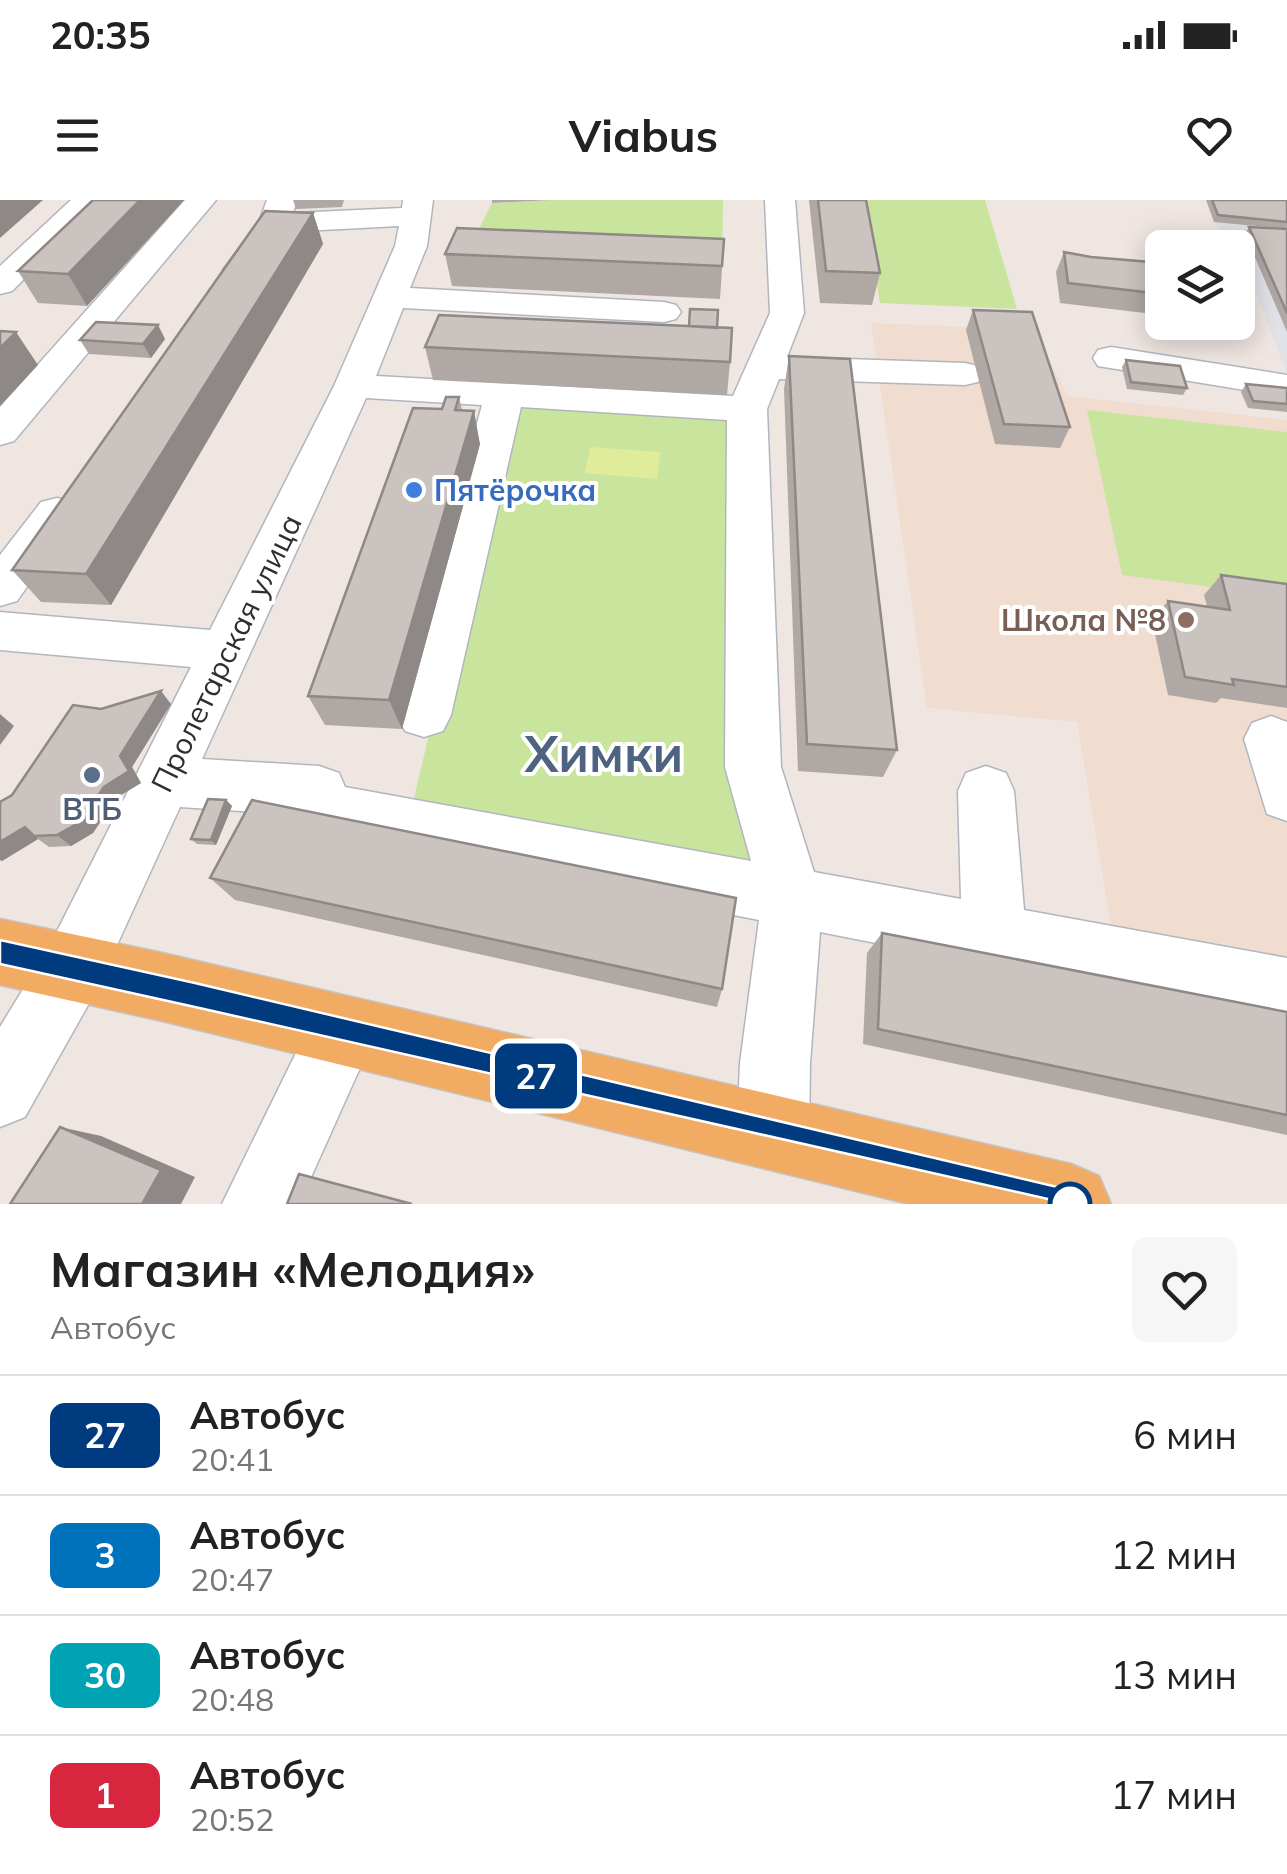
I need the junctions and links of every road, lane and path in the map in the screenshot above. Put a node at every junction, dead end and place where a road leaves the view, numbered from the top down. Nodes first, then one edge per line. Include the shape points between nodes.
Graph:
1 (88, 200) edge
2 (200, 200) edge
3 (780, 200) edge
4 (417, 208) edge
5 (278, 212) edge
6 (0, 284) edge
7 (391, 297) junction
8 (215, 302) edge
9 (664, 312) dead end
10 (1111, 358) dead end
11 (965, 374) dead end
12 (353, 386) junction
13 (1287, 386) edge
14 (756, 388) junction
15 (504, 392) junction
16 (0, 432) edge
17 (84, 478) edge
18 (0, 589) edge
19 (0, 631) edge
20 (228, 651) junction
21 (424, 715) dead end
22 (1271, 739) dead end
23 (164, 781) junction
24 (986, 791) dead end
25 (1287, 796) edge
26 (792, 898) junction
27 (994, 936) junction
28 (0, 952) edge
29 (73, 968) junction
30 (1287, 991) edge
31 (344, 1030) junction
32 (0, 1092) edge
33 (773, 1132) junction
34 (260, 1204) edge
35 (1071, 1204) edge

1 - 6 street
2 - 16 street
3 - 14 street via 786,313
4 - 5 street
4 - 7 street, Пролетарская улица
5 - 8 street
7 - 9 street
7 - 12 street, Пролетарская улица
10 - 13 street
11 - 14 street
12 - 15 street
12 - 20 street, Пролетарская улица
14 - 15 street
14 - 26 street via 753,768
15 - 21 street
17 - 18 street
19 - 20 street
20 - 23 street, Пролетарская улица
22 - 25 street
23 - 26 street via 330,802
23 - 29 street, Пролетарская улица
24 - 27 street
26 - 27 street
26 - 33 street
27 - 30 street
28 - 29 main road
29 - 31 main road
29 - 32 street, Пролетарская улица
31 - 33 main road
31 - 34 street
33 - 35 main road

